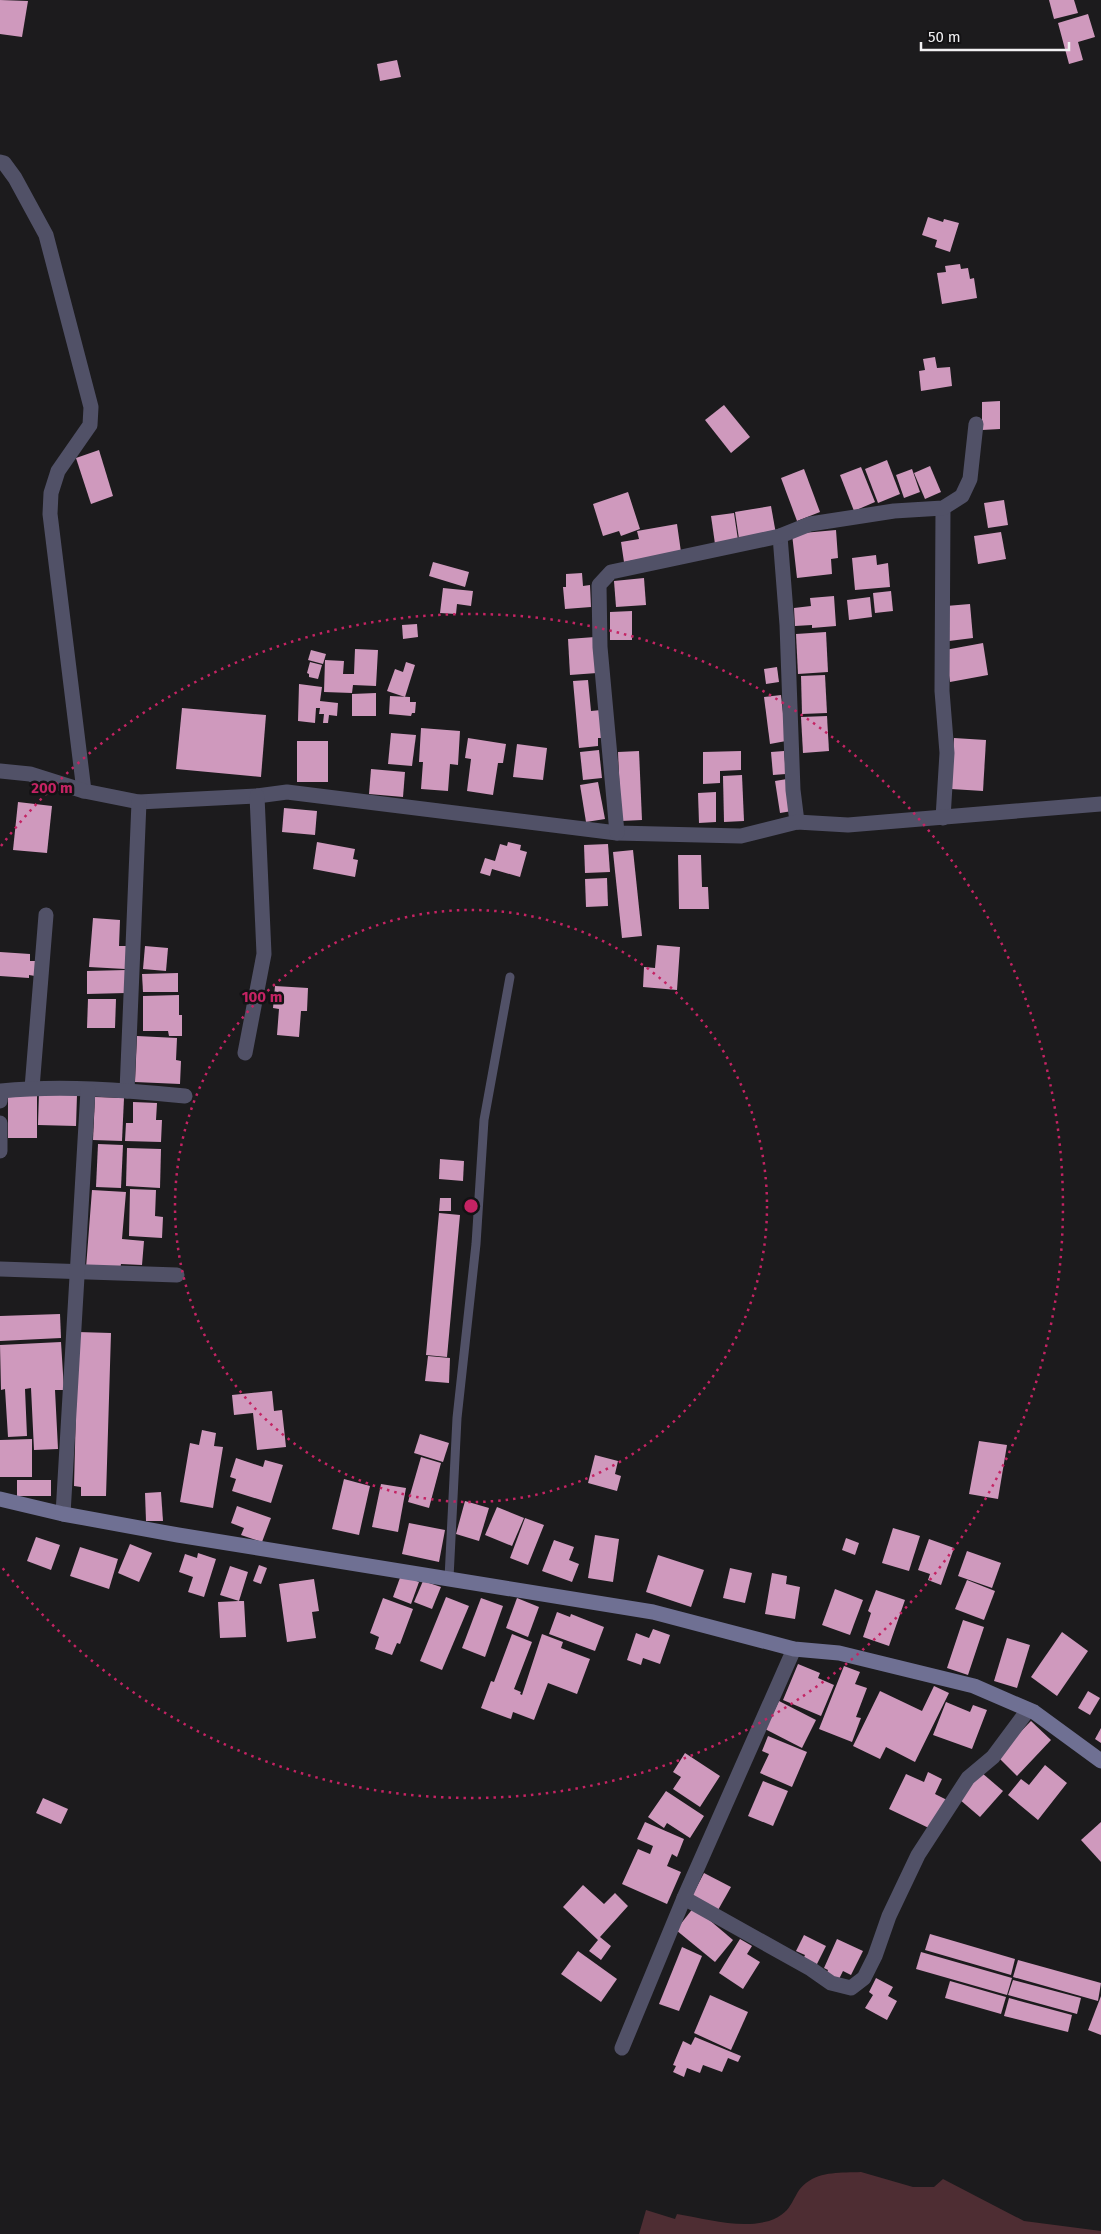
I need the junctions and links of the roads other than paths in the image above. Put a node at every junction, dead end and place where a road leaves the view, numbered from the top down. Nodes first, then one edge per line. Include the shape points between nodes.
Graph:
1 (0, 162) edge
2 (976, 424) dead end
3 (943, 508) junction
4 (780, 536) junction
5 (0, 771) edge
6 (84, 791) junction
7 (257, 796) junction
8 (139, 802) junction
9 (1101, 804) edge
10 (944, 818) junction
11 (797, 822) junction
12 (617, 833) junction
13 (46, 915) dead end
14 (510, 977) dead end
15 (245, 1053) dead end
16 (32, 1088) junction
17 (88, 1090) junction
18 (127, 1091) junction
19 (185, 1096) dead end
20 (0, 1100) edge
21 (0, 1123) edge
22 (0, 1151) edge
23 (0, 1269) edge
24 (77, 1273) junction
25 (177, 1275) dead end
26 (0, 1499) edge
27 (63, 1514) junction
28 (449, 1578) junction
29 (794, 1649) junction
30 (1028, 1710) junction
31 (1101, 1761) edge
32 (684, 1898) junction
33 (622, 2048) dead end

1 - 6 street via 14,178 46,235 91,407 90,426 58,471 51,493 50,514
2 - 3 street via 970,479 962,496
3 - 4 street via 894,511 810,524
3 - 10 street via 942,691 947,754
4 - 11 street
4 - 12 street via 611,572 599,585 600,647
5 - 6 street via 30,774
6 - 8 street
7 - 8 street
7 - 12 street via 287,792
7 - 15 street via 264,954
8 - 18 street
9 - 10 street
10 - 11 street via 848,825
11 - 12 street via 742,836
13 - 16 street
14 - 28 lane via 484,1120 476,1244 457,1418
16 - 17 street
16 - 20 street via 2,1090
17 - 18 street
17 - 24 street
18 - 19 street
21 - 22 street
23 - 24 street
24 - 25 street
24 - 27 street
26 - 27 street
27 - 28 street
28 - 29 street via 653,1612
29 - 30 street via 839,1653 974,1686
29 - 32 street
30 - 31 street
30 - 32 street via 993,1756 968,1778 918,1855 864,1978 851,1988 831,1983
32 - 33 street

